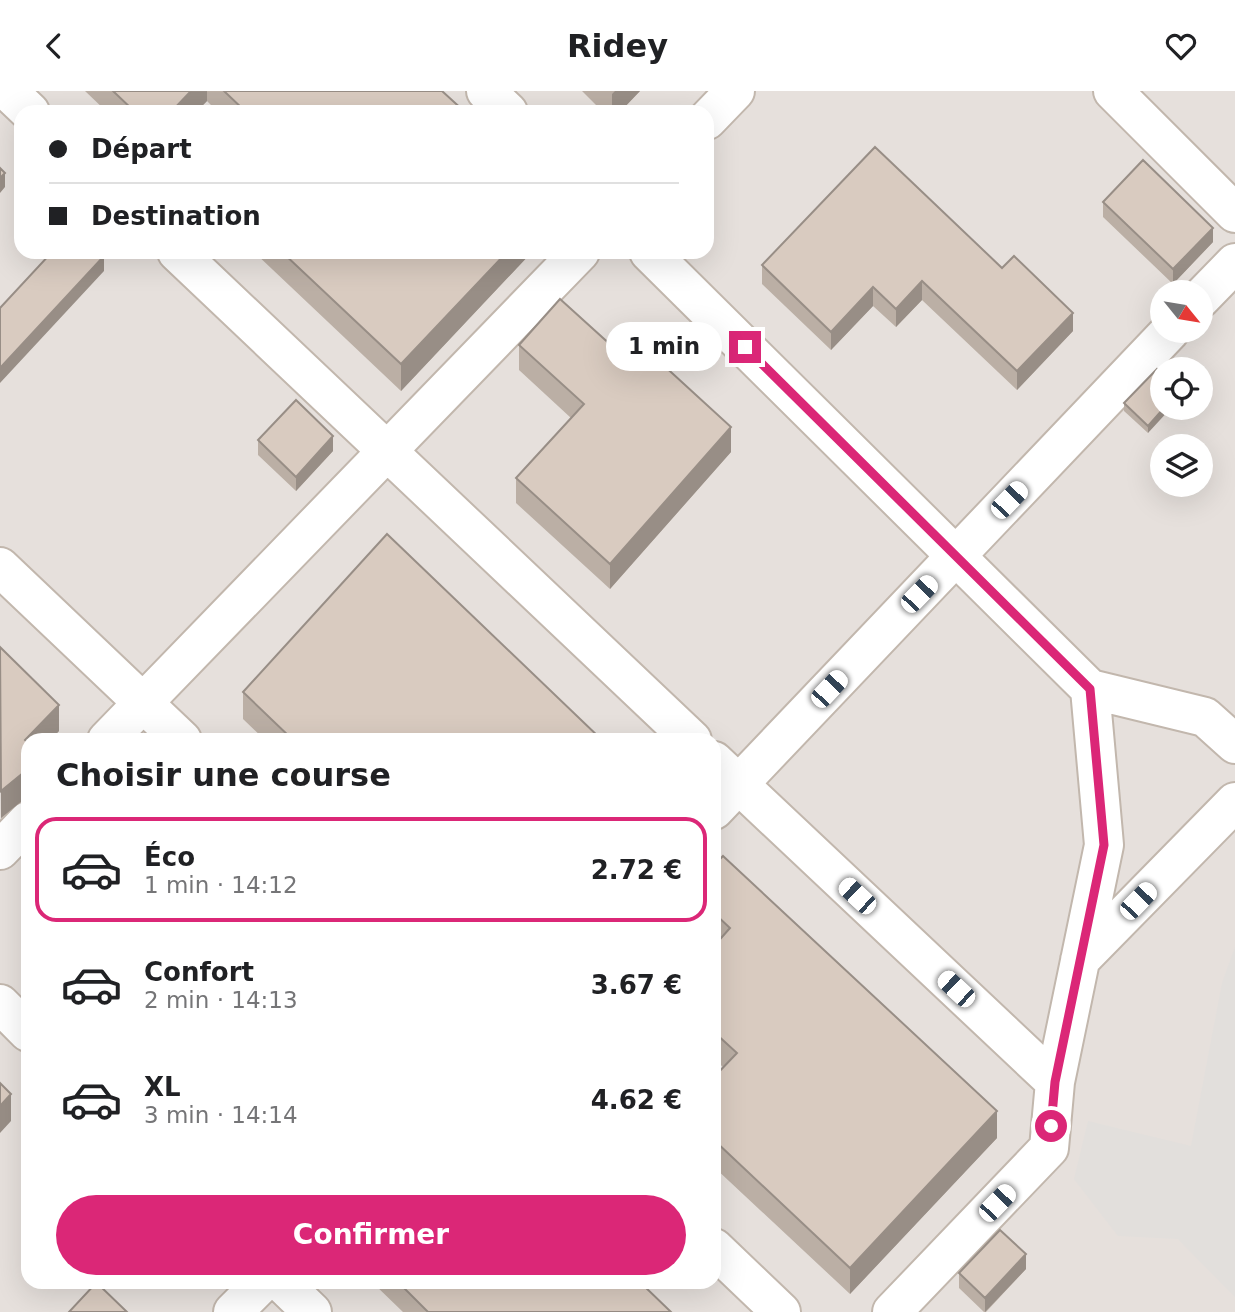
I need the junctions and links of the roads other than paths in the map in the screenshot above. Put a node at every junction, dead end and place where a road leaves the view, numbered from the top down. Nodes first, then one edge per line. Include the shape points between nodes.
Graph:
1 (8, 91) edge
2 (486, 91) edge
3 (735, 91) edge
4 (1113, 91) edge
5 (23, 105) edge
6 (501, 105) edge
7 (714, 113) edge
8 (1235, 213) edge
9 (184, 259) edge
10 (573, 259) edge
11 (656, 259) edge
12 (1235, 263) edge
13 (1213, 286) edge
14 (1159, 343) edge
15 (387, 451) junction
16 (956, 556) junction
17 (0, 567) edge
18 (1090, 689) junction
19 (143, 703) junction
20 (114, 733) edge
21 (175, 733) edge
22 (685, 733) edge
23 (1235, 744) edge
24 (722, 785) edge
25 (1235, 802) edge
26 (21, 828) edge
27 (0, 850) edge
28 (1080, 960) junction
29 (0, 1004) edge
30 (21, 1024) edge
31 (1055, 1082) junction
32 (721, 1255) edge
33 (256, 1289) edge
34 (288, 1289) edge
35 (233, 1312) edge
36 (312, 1312) edge
37 (780, 1312) edge
38 (892, 1312) edge

1 - 5 lane
2 - 6 lane
3 - 7 lane
4 - 8 lane
9 - 15 lane
10 - 15 lane
11 - 16 lane
12 - 13 lane
14 - 16 lane
15 - 19 lane
15 - 22 lane
16 - 18 lane
16 - 24 lane
17 - 19 lane
18 - 23 lane via 1205,717
18 - 28 lane via 1104,845
19 - 20 lane
19 - 21 lane
24 - 31 lane
25 - 28 lane
26 - 27 lane
28 - 31 lane
29 - 30 lane
31 - 38 lane via 1049,1148
32 - 37 lane
33 - 35 lane
34 - 36 lane

